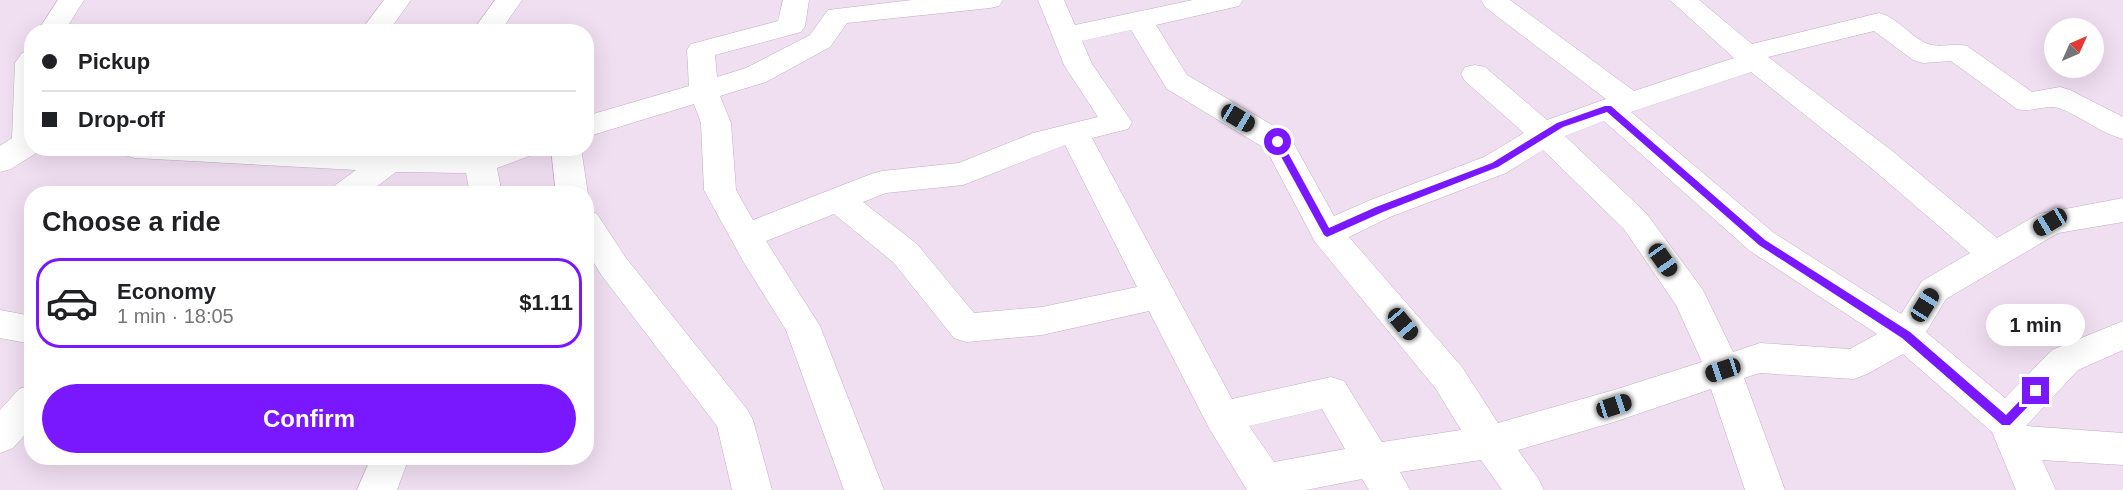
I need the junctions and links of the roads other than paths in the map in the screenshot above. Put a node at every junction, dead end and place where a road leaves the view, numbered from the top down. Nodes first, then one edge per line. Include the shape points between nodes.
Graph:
1 (71, 0) edge
2 (398, 0) edge
3 (509, 0) edge
4 (796, 0) edge
5 (990, 0) edge
6 (1051, 0) edge
7 (1230, 0) edge
8 (1496, 0) edge
9 (1683, 0) edge
10 (1139, 20) junction
11 (55, 24) edge
12 (379, 24) edge
13 (491, 24) edge
14 (1066, 36) junction
15 (1750, 58) junction
16 (1474, 74) dead end
17 (704, 91) junction
18 (1618, 105) junction
19 (24, 108) edge
20 (594, 125) edge
21 (2123, 129) edge
22 (1074, 133) junction
23 (1544, 135) junction
24 (20, 144) edge
25 (392, 156) edge
26 (405, 156) edge
27 (498, 156) edge
28 (567, 156) edge
29 (0, 161) edge
30 (480, 162) junction
31 (355, 186) edge
32 (484, 186) edge
33 (571, 186) edge
34 (837, 200) junction
35 (2123, 210) edge
36 (1327, 233) junction
37 (594, 235) edge
38 (746, 236) junction
39 (1995, 255) junction
40 (1159, 296) junction
41 (0, 324) edge
42 (24, 328) edge
43 (1906, 335) junction
44 (2123, 336) edge
45 (1723, 370) junction
46 (24, 409) edge
47 (1222, 417) junction
48 (2011, 432) junction
49 (0, 437) edge
50 (1490, 442) junction
51 (2123, 449) edge
52 (387, 465) edge
53 (1381, 475) edge
54 (1266, 486) edge
55 (377, 490) edge
56 (752, 490) edge
57 (864, 490) edge
58 (1524, 490) edge
59 (1765, 490) edge
60 (2036, 490) edge

1 - 11 street
2 - 12 street
3 - 13 street
4 - 17 street via 791,26 701,50
5 - 17 street via 838,16 820,41 756,75
6 - 14 street
7 - 10 street
8 - 18 street
9 - 15 street
10 - 14 street
10 - 36 street via 1177,82 1278,142
14 - 22 street via 1078,65 1117,122
15 - 18 street
15 - 21 street via 1880,21 1923,54 1957,51 2027,102 2060,97
15 - 39 street via 1880,158
16 - 23 street
17 - 20 street
17 - 38 street via 716,123 720,190
18 - 23 street via 1560,125
18 - 43 street via 1762,242
19 - 24 street
22 - 34 street via 1044,140 963,174 882,182
22 - 40 street
23 - 36 street via 1495,165
23 - 45 street via 1635,221 1691,299
24 - 29 street
25 - 31 street
26 - 30 street
27 - 30 street
28 - 33 street
30 - 32 street
34 - 38 street
34 - 40 street via 905,253 966,328 1042,321
35 - 39 street via 2050,222
36 - 50 street via 1449,378
37 - 56 street via 614,267 734,420
38 - 57 street via 802,326
39 - 43 street via 1934,290
40 - 47 street
41 - 42 street
43 - 45 street via 1854,364 1760,358
43 - 48 street
44 - 48 street via 2065,360
45 - 50 street
45 - 59 street
46 - 49 street
47 - 53 street via 1331,392
47 - 54 street
48 - 51 street
48 - 60 street
50 - 53 street
50 - 58 street
52 - 55 street
53 - 54 street

